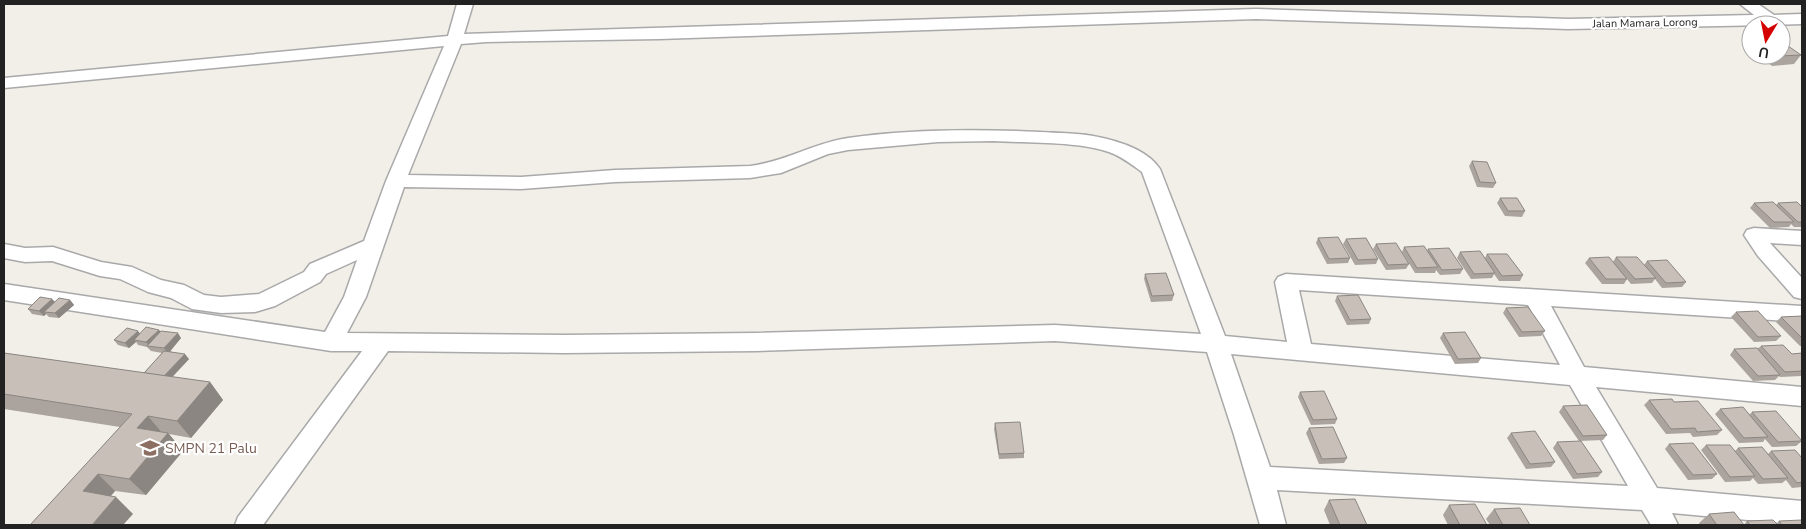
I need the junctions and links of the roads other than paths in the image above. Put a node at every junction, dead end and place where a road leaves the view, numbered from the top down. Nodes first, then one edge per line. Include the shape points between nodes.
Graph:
1 (466, 4) edge
2 (1748, 4) edge
3 (1764, 15) edge
4 (1741, 21) edge
5 (456, 38) junction
6 (4, 83) edge
7 (396, 181) junction
8 (1802, 238) edge
9 (374, 245) junction
10 (4, 250) edge
11 (1802, 291) edge
12 (4, 292) edge
13 (1535, 297) junction
14 (1802, 314) edge
15 (331, 342) junction
16 (382, 342) junction
17 (1215, 344) junction
18 (1301, 352) junction
19 (1577, 376) junction
20 (1802, 396) edge
21 (1261, 478) junction
22 (1649, 499) junction
23 (1802, 513) edge
24 (248, 525) edge
25 (1273, 525) edge
26 (1665, 525) edge

1 - 5 street
2 - 3 street
4 - 5 street, Jalan Mamara Lorong via 1568,24 1247,14
5 - 6 street, Jalan Mamara Lorong
5 - 7 street
7 - 9 street
7 - 17 street via 521,182 750,172 774,169 824,149 848,144 938,136 993,135 1092,141 1133,156 1150,169
8 - 11 street via 1754,236
9 - 10 street via 318,269 302,283 267,300 221,306 200,303 124,272 100,269 53,254 25,255
9 - 15 street via 354,297
12 - 15 street
13 - 14 street
13 - 18 street via 1286,282
13 - 19 street
15 - 16 street
16 - 17 street via 755,342 1055,333
16 - 24 street
17 - 18 street
17 - 21 street
18 - 19 street
19 - 20 street
19 - 22 street
21 - 22 street
21 - 25 street
22 - 23 street
22 - 26 street

